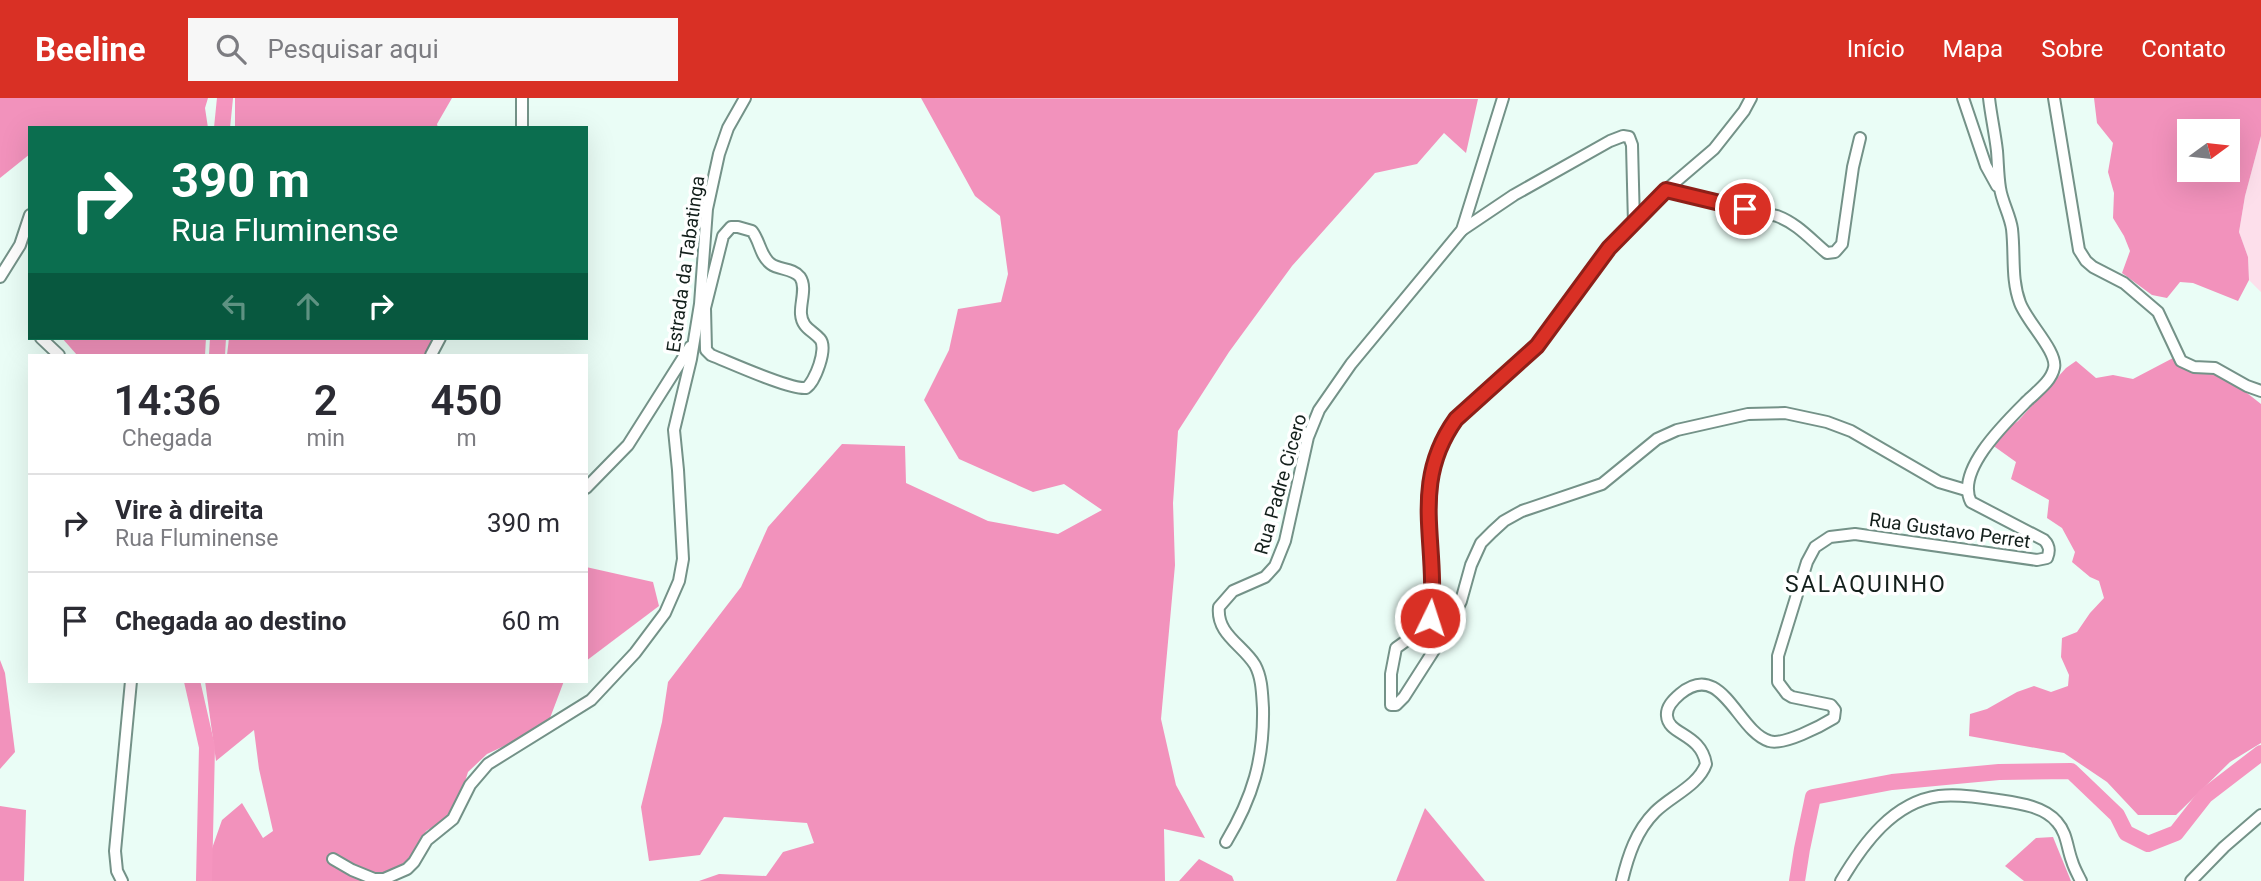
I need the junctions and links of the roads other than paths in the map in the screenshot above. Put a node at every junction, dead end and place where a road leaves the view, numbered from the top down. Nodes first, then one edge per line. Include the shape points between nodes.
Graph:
1 (522, 98) edge
2 (745, 98) edge
3 (1503, 98) edge
4 (1751, 98) edge
5 (1963, 98) edge
6 (1989, 98) edge
7 (2054, 98) edge
8 (522, 126) edge
9 (1860, 138) dead end
10 (1666, 190) junction
11 (2000, 192) junction
12 (28, 221) edge
13 (1634, 224) junction
14 (1461, 230) junction
15 (0, 277) edge
16 (702, 308) junction
17 (43, 340) edge
18 (694, 342) junction
19 (58, 354) edge
20 (2261, 391) edge
21 (588, 486) edge
22 (1966, 491) junction
23 (131, 683) edge
24 (2261, 815) edge
25 (1226, 842) dead end
26 (333, 859) dead end
27 (122, 881) edge
28 (1622, 881) edge
29 (1841, 881) edge
30 (2081, 881) edge
31 (2191, 881) edge

1 - 8 street
2 - 16 street, Estrada da Tabatinga via 719,154 707,209
3 - 14 street, Rua Padre Cicero
4 - 10 street via 1714,149
5 - 11 street via 1986,166
6 - 11 street
7 - 20 street via 2077,239 2086,261 2135,291 2158,312 2180,361 2215,368
9 - 10 street via 1842,244 1835,252 1826,253 1799,227 1777,216
10 - 13 street
11 - 22 street via 2012,228 2016,290 2029,321 2052,354 2054,367 2048,380 1974,464
12 - 15 street via 20,245
13 - 14 street via 1632,145 1629,137 1623,136 1514,195
13 - 22 street via 1609,248 1545,337 1456,419 1442,442 1428,496 1430,618 1424,628 1396,648 1392,705 1404,697 1445,633 1481,543 1492,532 1522,511 1602,484 1657,439 1677,430 1748,414 1785,413 1851,431 1938,482
14 - 25 street, Rua Padre Cicero via 1319,410 1276,566 1265,577 1233,591 1219,607 1219,623 1256,667 1264,732 1252,790
16 - 16 street via 725,232 738,227 752,231 766,260 801,278 803,323 823,346 812,383 801,389 711,355
16 - 18 street, Estrada da Tabatinga
17 - 19 street
18 - 21 street via 628,445
18 - 26 street, Estrada da Tabatinga via 674,430 682,559 679,581 657,625 591,701 488,764 470,785 453,819 427,840 407,869 374,879
22 - 28 street, Rua Gustavo Perret via 1971,502 2044,540 2049,549 2046,558 1855,534 1830,537 1815,547 1778,656 1778,682 1792,697 1831,705 1835,715 1788,740 1769,741 1751,730 1714,687 1687,689 1671,703 1667,720 1701,748 1706,764 1700,776 1653,814 1636,836
23 - 27 street via 115,851
24 - 31 street
29 - 30 street via 1868,841 1906,807 1938,796 1970,796 2039,809 2053,817 2063,830

